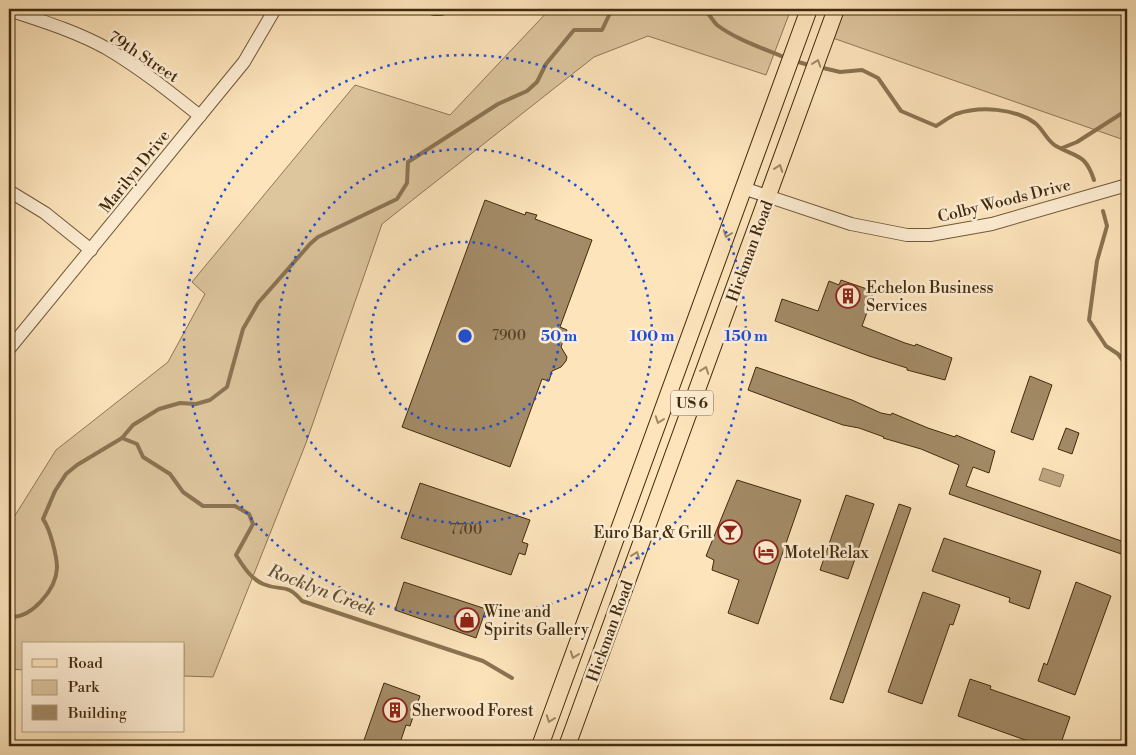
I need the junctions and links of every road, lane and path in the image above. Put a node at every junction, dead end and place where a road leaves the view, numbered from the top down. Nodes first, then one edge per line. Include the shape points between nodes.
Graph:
1 (276, 9) edge
2 (434, 9) edge
3 (441, 9) edge
4 (809, 9) edge
5 (836, 9) edge
6 (9, 10) edge
7 (200, 116) junction
8 (1127, 185) edge
9 (743, 188) junction
10 (9, 191) edge
11 (769, 197) junction
12 (91, 250) junction
13 (9, 349) edge
14 (540, 746) edge
15 (567, 746) edge

1 - 7 street, Marilyn Drive via 244,62
2 - 3 street
4 - 9 main road, Hickman Road / US 6
11 -> 5 main road, Hickman Road / US 6
6 - 7 street, 79th Street via 68,30 105,48 149,75
7 - 12 street, Marilyn Drive
8 - 11 street, Colby Woods Drive via 992,224 930,235 876,230
9 - 11 street, Colby Woods Drive
9 -> 14 main road, Hickman Road / US 6
10 - 12 street via 46,213
15 -> 11 main road, Hickman Road / US 6
12 - 13 street, Marilyn Drive

